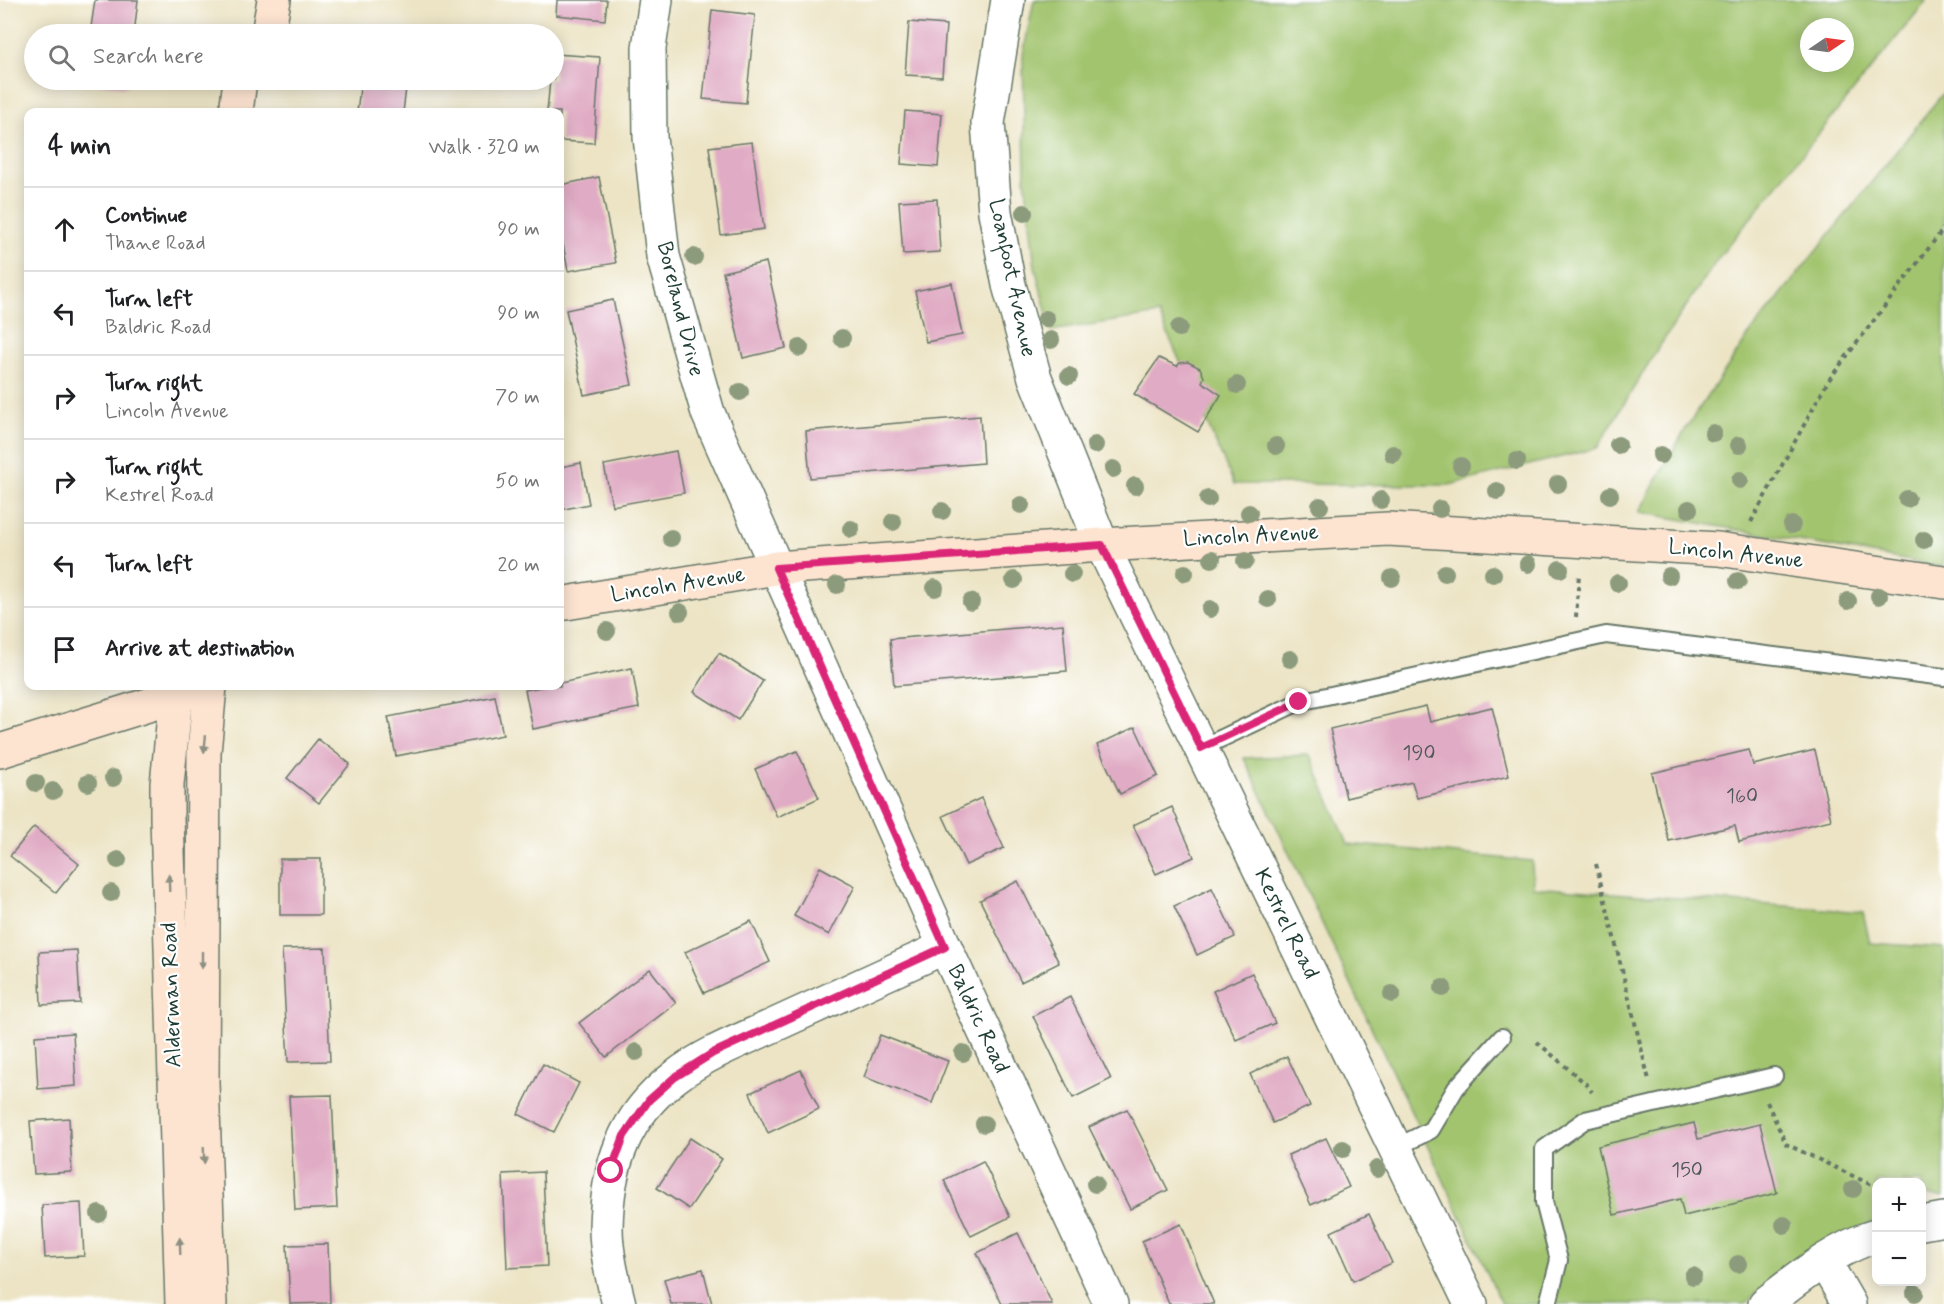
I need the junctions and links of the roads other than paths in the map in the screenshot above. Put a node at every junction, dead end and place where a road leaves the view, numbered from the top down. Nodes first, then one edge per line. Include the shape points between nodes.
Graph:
1 (252, 0) edge
2 (274, 0) edge
3 (656, 0) edge
4 (1008, 0) edge
5 (248, 24) edge
6 (270, 24) edge
7 (239, 90) edge
8 (262, 90) edge
9 (236, 108) edge
10 (260, 108) edge
11 (1102, 545) junction
12 (776, 568) junction
13 (1944, 582) edge
14 (564, 603) edge
15 (1944, 677) edge
16 (211, 690) edge
17 (176, 691) edge
18 (1201, 748) junction
19 (0, 751) edge
20 (945, 947) junction
21 (1502, 1037) dead end
22 (1774, 1076) dead end
23 (1395, 1148) junction
24 (1944, 1219) edge
25 (1926, 1223) edge
26 (1872, 1238) edge
27 (1824, 1261) junction
28 (182, 1304) edge
29 (210, 1304) edge
30 (619, 1304) edge
31 (1111, 1304) edge
32 (1471, 1304) edge
33 (1548, 1304) edge
34 (1765, 1304) edge
35 (1849, 1304) edge

1 - 5 street
2 - 6 street
3 - 12 street, Boreland Drive via 649,48 650,137 663,256 708,413
4 - 11 street, Loanfoot Avenue via 988,123 995,212 1009,285 1035,378
7 - 9 street
8 - 10 street
11 - 12 street, Lincoln Avenue
11 - 13 street, Lincoln Avenue via 1388,529 1735,552
11 - 18 street, Kestrel Road
12 - 14 street, Lincoln Avenue
12 - 20 street, Baldric Road
15 - 18 lane via 1606,635 1299,702
16 -> 29 street, Alderman Road via 204,753 202,1059
17 - 19 street
28 -> 17 street, Alderman Road via 167,807
18 - 23 street, Kestrel Road
20 - 30 street via 713,1053 675,1077 649,1100 624,1136 611,1171 606,1230
20 - 31 street, Baldric Road
21 - 23 lane via 1456,1088 1431,1130
22 - 33 lane via 1585,1120 1544,1149 1544,1202 1559,1260
23 - 32 street, Kestrel Road
24 - 25 street
26 - 27 street
27 - 34 street
27 - 35 street

